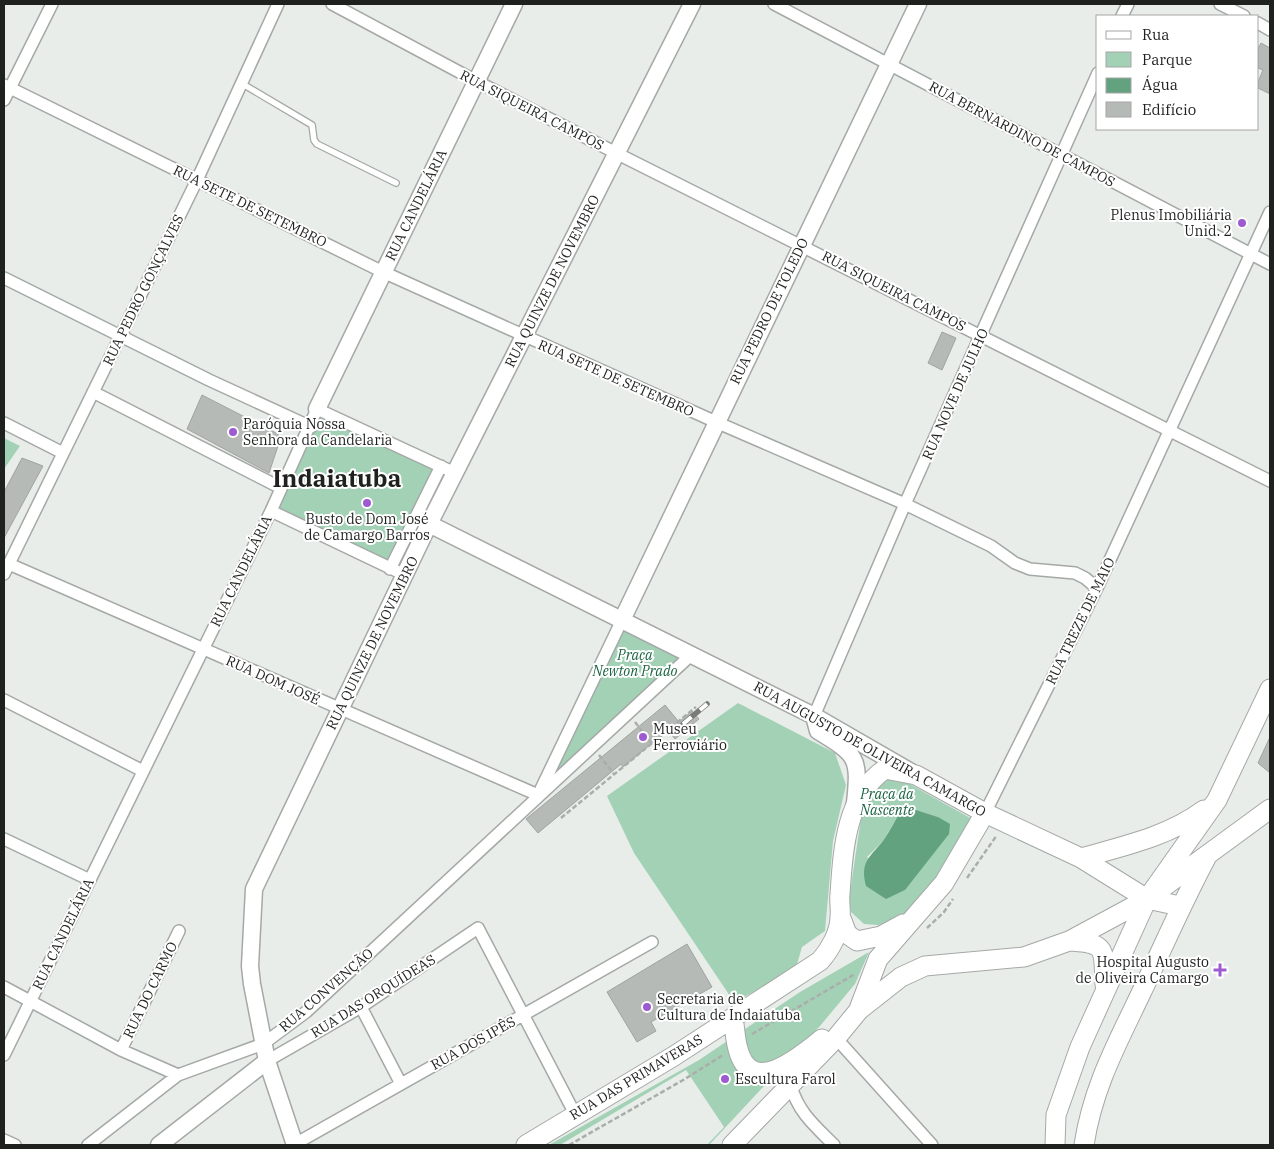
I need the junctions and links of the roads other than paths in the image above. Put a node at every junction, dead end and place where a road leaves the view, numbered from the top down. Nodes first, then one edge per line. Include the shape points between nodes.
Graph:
1 (52, 4) edge
2 (278, 4) edge
3 (332, 4) edge
4 (514, 4) edge
5 (692, 4) edge
6 (774, 4) edge
7 (918, 4) edge
8 (1220, 4) edge
9 (1242, 15) edge
10 (1259, 24) edge
11 (1270, 30) edge
12 (889, 64) junction
13 (1096, 78) edge
14 (476, 81) junction
15 (241, 82) junction
16 (7, 86) edge
17 (4, 100) edge
18 (616, 153) junction
19 (1062, 156) junction
20 (197, 180) junction
21 (396, 183) dead end
22 (1270, 212) edge
23 (801, 244) junction
24 (1251, 254) junction
25 (1270, 264) edge
26 (383, 272) junction
27 (4, 278) edge
28 (121, 336) junction
29 (524, 336) junction
30 (981, 336) junction
31 (93, 392) junction
32 (317, 409) junction
33 (716, 422) junction
34 (4, 423) edge
35 (311, 427) junction
36 (1170, 430) junction
37 (63, 453) junction
38 (448, 470) junction
39 (1270, 481) edge
40 (281, 488) junction
41 (905, 504) junction
42 (271, 511) junction
43 (429, 524) junction
44 (6, 569) edge
45 (397, 572) junction
46 (1097, 588) junction
47 (622, 620) junction
48 (203, 649) junction
49 (691, 655) junction
50 (1270, 689) edge
51 (4, 700) edge
52 (341, 709) junction
53 (814, 716) junction
54 (143, 771) junction
55 (916, 776) junction
56 (538, 795) junction
57 (1217, 800) junction
58 (855, 803) junction
59 (1270, 809) edge
60 (985, 812) junction
61 (4, 839) edge
62 (1207, 854) junction
63 (1081, 858) junction
64 (90, 880) junction
65 (1147, 899) junction
66 (1180, 906) junction
67 (840, 918) junction
68 (917, 925) junction
69 (179, 931) dead end
70 (1069, 941) junction
71 (652, 942) dead end
72 (4, 987) edge
73 (1105, 990) junction
74 (31, 1000) junction
75 (361, 1007) junction
76 (858, 1010) junction
77 (523, 1015) junction
78 (733, 1018) junction
79 (836, 1038) junction
80 (263, 1044) junction
81 (121, 1050) junction
82 (4, 1055) edge
83 (267, 1061) junction
84 (178, 1075) junction
85 (401, 1084) junction
86 (791, 1086) junction
87 (575, 1114) junction
88 (4, 1140) edge
89 (295, 1144) edge
90 (15, 1145) edge
91 (88, 1145) edge
92 (159, 1145) edge
93 (526, 1145) edge
94 (732, 1145) edge
95 (834, 1145) edge
96 (932, 1145) edge
97 (1054, 1145) edge
98 (1084, 1145) edge

1 - 16 street
2 - 15 street, RUA PEDRO GONÇALVES
3 - 14 street, RUA SIQUEIRA CAMPOS
4 - 14 street, RUA CANDELÁRIA
5 - 18 street, RUA QUINZE DE NOVEMBRO
6 - 12 street, RUA BERNARDINO DE CAMPOS
7 - 12 street, RUA PEDRO DE TOLEDO
8 - 9 street
10 - 11 street
12 - 19 street, RUA BERNARDINO DE CAMPOS
12 - 23 street, RUA PEDRO DE TOLEDO
13 - 19 street, RUA NOVE DE JULHO
14 - 18 street, RUA SIQUEIRA CAMPOS
14 - 26 street, RUA CANDELÁRIA
15 - 20 street, RUA PEDRO GONÇALVES
15 - 21 lane via 312,126 317,144
16 - 17 street
16 - 20 street, RUA SETE DE SETEMBRO
18 - 23 street, RUA SIQUEIRA CAMPOS
18 - 29 street, RUA QUINZE DE NOVEMBRO
19 - 24 street, RUA BERNARDINO DE CAMPOS
19 - 30 street, RUA NOVE DE JULHO
20 - 26 street, RUA SETE DE SETEMBRO
20 - 28 street, RUA PEDRO GONÇALVES
22 - 24 street, RUA TREZE DE MAIO
23 - 30 street, RUA SIQUEIRA CAMPOS
23 - 33 street, RUA PEDRO DE TOLEDO
24 - 25 street, RUA BERNARDINO DE CAMPOS
24 - 36 street, RUA TREZE DE MAIO
26 - 29 street, RUA SETE DE SETEMBRO
26 - 32 street, RUA CANDELÁRIA
27 - 28 street
28 - 31 street, RUA PEDRO GONÇALVES
28 - 35 street
29 - 33 street, RUA SETE DE SETEMBRO
29 - 38 street, RUA QUINZE DE NOVEMBRO
30 - 36 street, RUA SIQUEIRA CAMPOS
30 - 41 street, RUA NOVE DE JULHO
31 - 37 street, RUA PEDRO GONÇALVES
31 - 40 street
32 - 35 street, RUA CANDELÁRIA
32 - 38 street
33 - 41 street, RUA SETE DE SETEMBRO
33 - 47 street, RUA PEDRO DE TOLEDO
34 - 37 street
35 - 40 street, RUA CANDELÁRIA
36 - 39 street, RUA SIQUEIRA CAMPOS
36 - 46 street, RUA TREZE DE MAIO
37 - 44 street, RUA PEDRO GONÇALVES
38 - 43 street, RUA QUINZE DE NOVEMBRO
38 - 45 street
40 - 42 street, RUA CANDELÁRIA
41 - 46 street, RUA SETE DE SETEMBRO via 991,546 1015,563 1030,569 1075,573
41 - 53 street, RUA NOVE DE JULHO
42 - 45 street
42 - 48 street, RUA CANDELÁRIA
43 - 45 street, RUA QUINZE DE NOVEMBRO
43 - 47 street, RUA AUGUSTO DE OLIVEIRA CAMARGO
44 - 48 street, RUA DOM JOSÉ
45 - 52 street, RUA QUINZE DE NOVEMBRO
46 - 60 street, RUA TREZE DE MAIO
47 - 49 street, RUA AUGUSTO DE OLIVEIRA CAMARGO
47 - 56 street
48 - 52 street, RUA DOM JOSÉ
48 - 54 street, RUA CANDELÁRIA
49 - 53 street, RUA AUGUSTO DE OLIVEIRA CAMARGO
49 - 56 street
50 - 57 main road
51 - 54 street
52 - 56 street, RUA DOM JOSÉ
52 - 80 street, RUA QUINZE DE NOVEMBRO via 254,889 250,966
53 - 55 street, RUA AUGUSTO DE OLIVEIRA CAMARGO
53 - 58 street, RUA DAS PRIMAVERAS via 818,731 848,749 855,761 858,772
54 - 64 street, RUA CANDELÁRIA
55 - 58 main road via 886,769 873,778
55 - 60 main road, RUA AUGUSTO DE OLIVEIRA CAMARGO
56 - 80 street, RUA CONVENÇÃO via 306,1012
57 - 63 main road via 1192,819 1158,836
57 - 65 main road
58 - 67 main road, RUA DAS PRIMAVERAS via 842,868
59 - 62 main road
60 - 63 main road, RUA AUGUSTO DE OLIVEIRA CAMARGO
60 - 68 main road, RUA TREZE DE MAIO
61 - 64 street
62 - 65 main road
62 - 66 main road
63 - 65 main road, RUA AUGUSTO DE OLIVEIRA CAMARGO
64 - 74 street, RUA CANDELÁRIA
65 - 66 main road, RUA AUGUSTO DE OLIVEIRA CAMARGO
65 - 70 main road
65 - 73 main road
66 - 98 main road via 1107,1063 1091,1103
67 - 68 main road via 847,934 858,941
67 - 78 main road, RUA DAS PRIMAVERAS via 832,944 820,962
68 - 76 main road, RUA TREZE DE MAIO via 878,959
69 - 81 street, RUA DO CARMO
70 - 73 main road via 1099,946 1104,956
70 - 76 main road via 1024,957 925,966 901,977
71 - 77 street, RUA DOS IPÊS
72 - 74 street
73 - 97 main road via 1056,1115
74 - 81 street
74 - 82 street, RUA CANDELÁRIA
75 - 77 street, RUA DAS ORQUÍDEAS via 478,928
75 - 83 street, RUA DAS ORQUÍDEAS
75 - 85 street
76 - 78 main road via 805,1053 770,1073 760,1072 742,1058
76 - 79 main road
77 - 85 street, RUA DOS IPÊS
77 - 87 street
78 - 87 main road, RUA DAS PRIMAVERAS
79 - 86 main road
79 - 96 street
80 - 83 street, RUA QUINZE DE NOVEMBRO
80 - 84 street, RUA CONVENÇÃO
81 - 84 street
83 - 89 street, RUA QUINZE DE NOVEMBRO
83 - 92 street
84 - 91 street, RUA CONVENÇÃO
85 - 89 street, RUA DOS IPÊS
86 - 94 main road
86 - 95 street via 803,1114
87 - 93 main road, RUA DAS PRIMAVERAS
88 - 90 street

